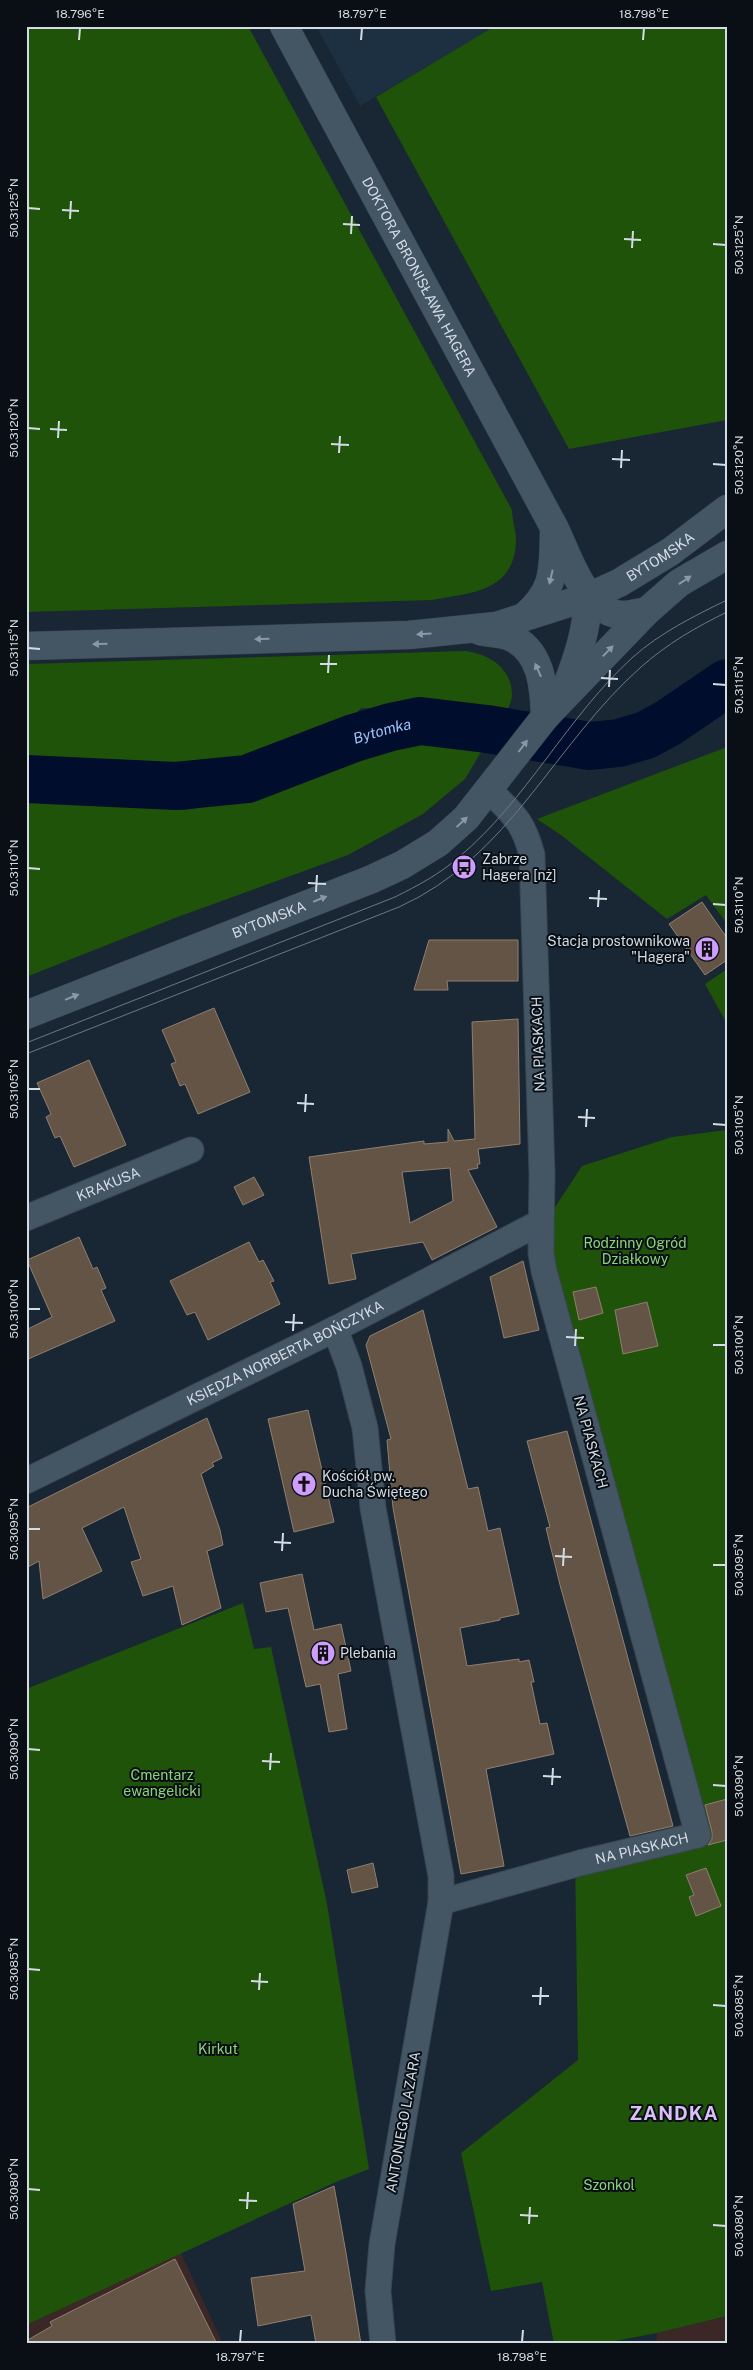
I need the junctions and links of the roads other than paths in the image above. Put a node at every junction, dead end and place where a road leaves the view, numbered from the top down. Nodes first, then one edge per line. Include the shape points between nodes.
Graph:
1 (284, 26) edge
2 (727, 509) edge
3 (555, 529) junction
4 (727, 555) edge
5 (588, 597) junction
6 (647, 611) junction
7 (522, 619) junction
8 (473, 630) junction
9 (26, 646) edge
10 (554, 708) junction
11 (495, 784) junction
12 (26, 1015) edge
13 (191, 1150) dead end
14 (26, 1218) edge
15 (541, 1222) junction
16 (335, 1329) junction
17 (26, 1481) edge
18 (441, 1902) junction
19 (383, 2344) edge

1 - 3 street, DOKTORA BRONISŁAWA HAGERA
2 - 5 street, BYTOMSKA via 648,567
3 - 5 street, DOKTORA BRONISŁAWA HAGERA
3 -> 7 street via 548,591
6 -> 4 street, BYTOMSKA via 679,583
5 - 6 street via 605,611 624,615
5 - 7 street, BYTOMSKA
5 - 10 street, BYTOMSKA via 582,646
10 -> 6 street, BYTOMSKA
7 - 8 street, BYTOMSKA
8 -> 9 street, BYTOMSKA via 409,635
10 -> 8 street, BYTOMSKA via 544,688 540,669 525,648 509,636
11 -> 10 street, BYTOMSKA
12 -> 11 street, BYTOMSKA via 402,865 438,843 466,818
11 - 15 street, NA PIASKACH via 526,832 532,855
13 - 14 street, KRAKUSA
15 - 16 street, KSIĘDZA NORBERTA BOŃCZYKA
15 - 18 street, NA PIASKACH via 544,1272 698,1835 580,1863
16 - 17 street, KSIĘDZA NORBERTA BOŃCZYKA
16 - 18 street, ANTONIEGO LAZARA via 349,1366 364,1428 373,1508 441,1876
18 - 19 street, ANTONIEGO LAZARA via 382,2244 378,2291

